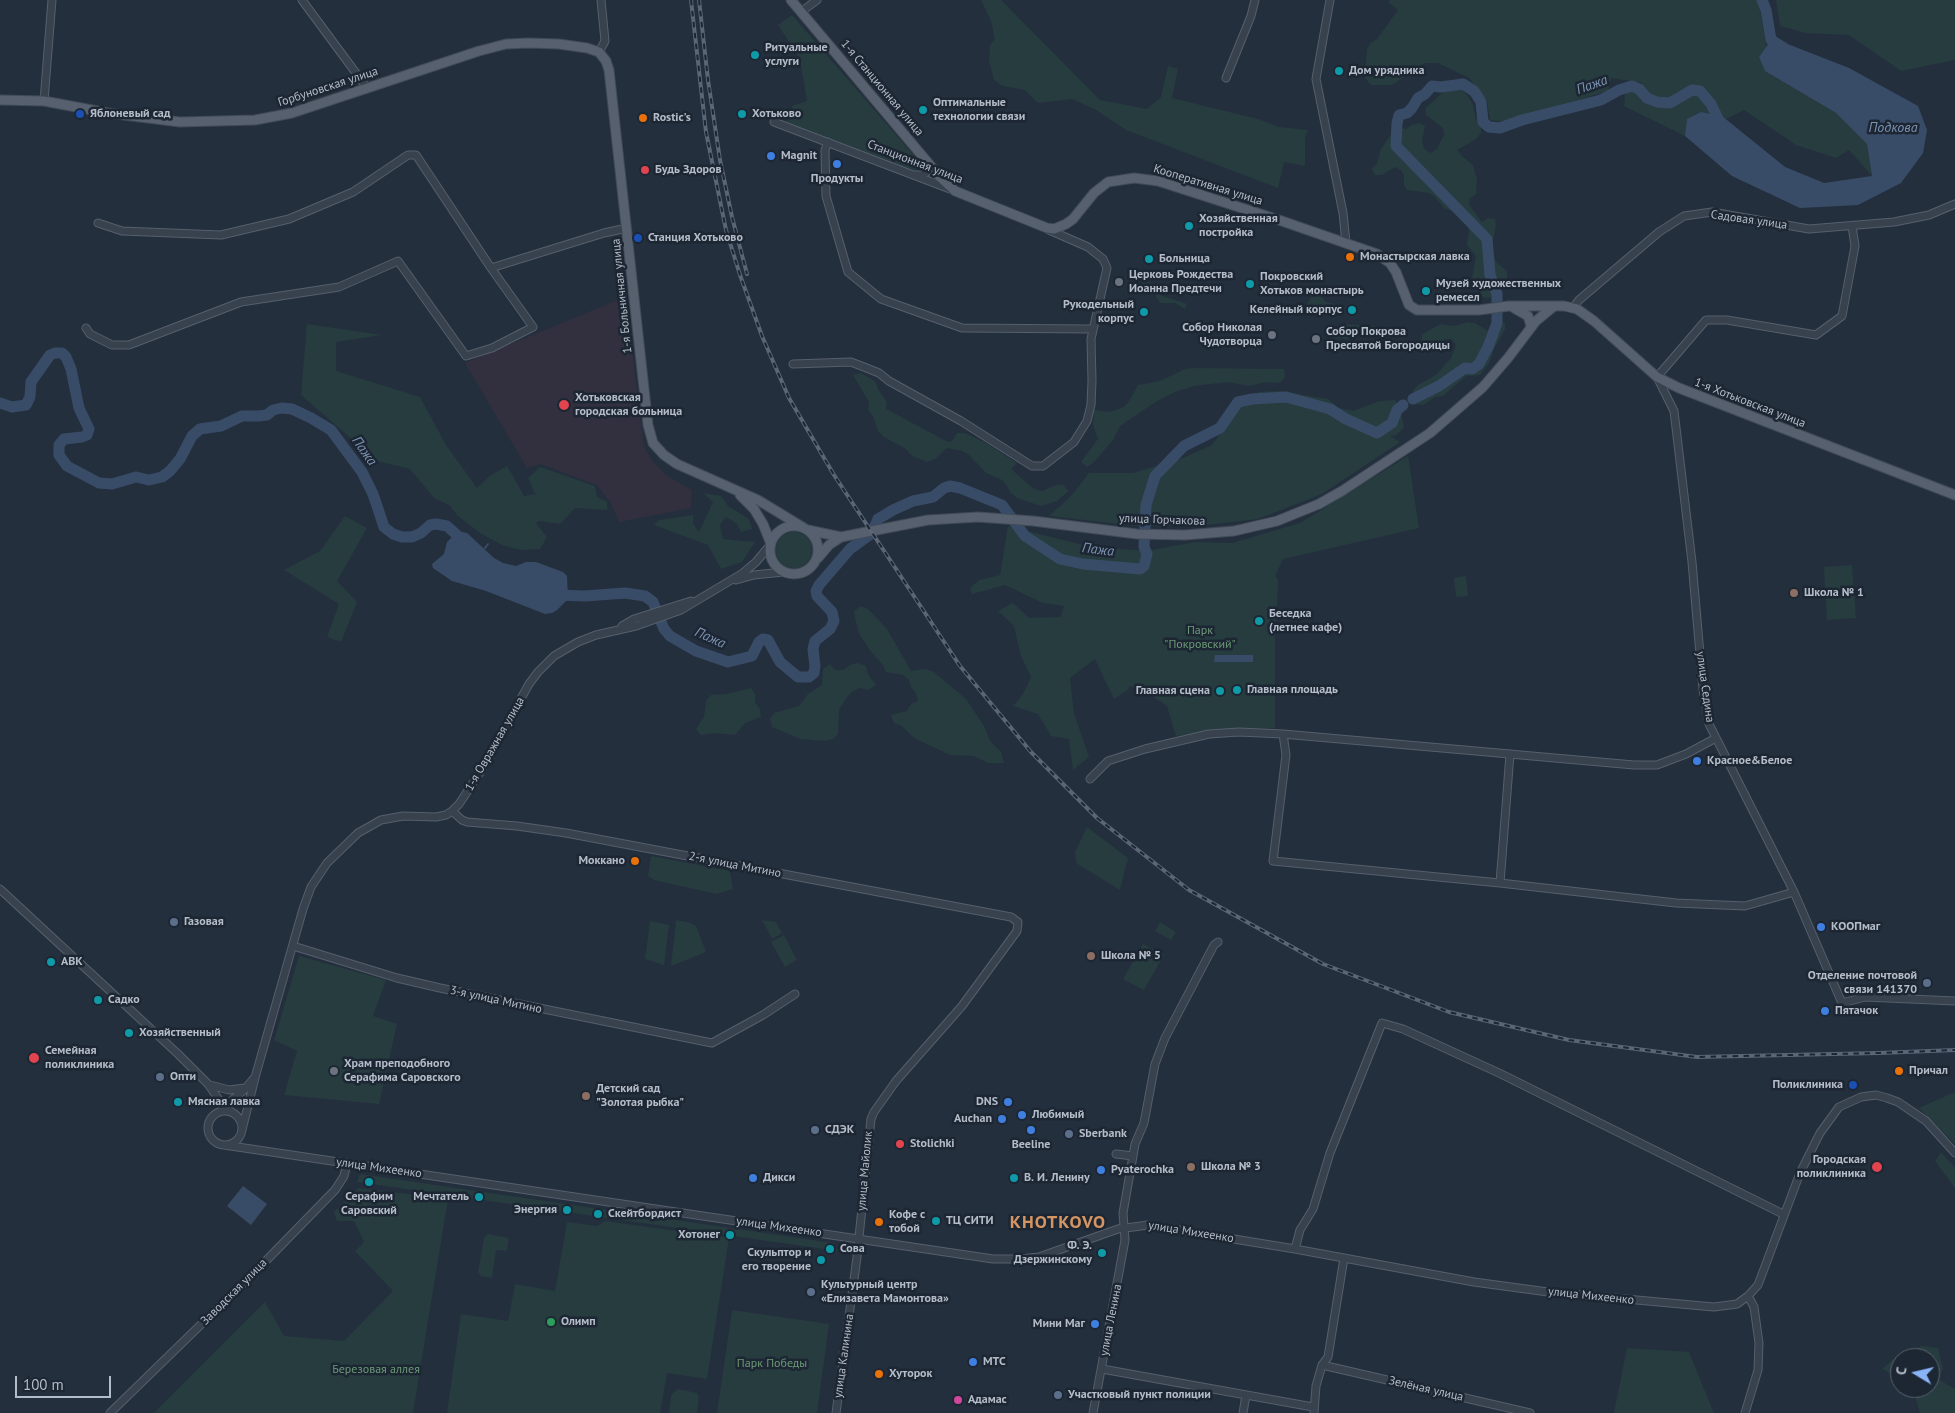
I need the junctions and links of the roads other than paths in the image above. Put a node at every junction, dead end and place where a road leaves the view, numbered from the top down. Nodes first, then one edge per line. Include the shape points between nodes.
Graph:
1 (52, 0) edge
2 (302, 0) edge
3 (601, 0) edge
4 (791, 0) edge
5 (817, 0) edge
6 (1255, 0) edge
7 (1330, 0) edge
8 (801, 12) junction
9 (599, 52) junction
10 (1226, 78) dead end
11 (367, 88) junction
12 (0, 100) edge
13 (44, 101) junction
14 (774, 122) dead end
15 (828, 142) junction
16 (930, 165) junction
17 (915, 175) junction
18 (955, 191) junction
19 (1955, 204) edge
20 (98, 223) dead end
21 (1852, 226) junction
22 (627, 228) junction
23 (1047, 228) junction
24 (1346, 243) junction
25 (491, 268) junction
26 (1509, 306) junction
27 (1553, 306) junction
28 (1573, 308) junction
29 (1531, 326) junction
30 (86, 328) dead end
31 (1093, 329) junction
32 (793, 364) dead end
33 (1657, 377) junction
34 (736, 491) junction
35 (1955, 495) edge
36 (806, 529) junction
37 (841, 537) junction
38 (771, 544) junction
39 (816, 560) junction
40 (783, 572) junction
41 (729, 583) junction
42 (1283, 734) junction
43 (1716, 738) junction
44 (1510, 754) junction
45 (1090, 779) dead end
46 (452, 811) junction
47 (1500, 883) junction
48 (0, 889) edge
49 (1794, 892) junction
50 (1218, 942) dead end
51 (293, 946) junction
52 (795, 994) dead end
53 (1955, 1001) edge
54 (962, 1006) joint
55 (256, 1074) junction
56 (207, 1082) junction
57 (248, 1086) junction
58 (224, 1107) junction
59 (233, 1113) junction
60 (217, 1114) junction
61 (210, 1120) junction
62 (242, 1131) junction
63 (224, 1145) junction
64 (256, 1150) junction
65 (1955, 1153) edge
66 (1116, 1154) dead end
67 (1133, 1156) junction
68 (347, 1163) junction
69 (1783, 1214) junction
70 (1125, 1228) junction
71 (859, 1239) junction
72 (1295, 1249) junction
73 (1344, 1258) junction
74 (1748, 1296) junction
75 (1322, 1365) junction
76 (1102, 1369) junction
77 (1246, 1395) junction
78 (1313, 1410) edge
79 (110, 1413) edge
80 (836, 1413) edge
81 (1093, 1413) edge
82 (1243, 1413) edge
83 (1530, 1413) edge
84 (1745, 1413) edge

1 - 13 street
2 - 11 street
3 - 9 street via 605,41
4 - 8 main road, 1-я Станционная улица
5 - 8 street
6 - 10 street
7 - 24 street via 1316,79 1344,213
8 - 16 main road, 1-я Станционная улица
9 - 11 main road, Горбуновская улица via 559,44 512,44 479,51
9 - 22 main road, 1-я Больничная улица via 609,70
11 - 13 main road, Горбуновская улица via 292,113 255,120 180,122
12 - 13 main road, Горбуновская улица
14 - 15 street, Станционная улица
15 - 17 street, Станционная улица
15 - 31 street via 825,150 826,196 848,272 881,299 962,328
16 - 17 street via 927,172
16 - 18 main road, 1-я Станционная улица
17 - 18 street, Станционная улица
18 - 23 main road, Станционная улица
19 - 21 street, Садовая улица via 1929,215
20 - 25 street via 122,231 221,234 289,219 353,192 408,155 416,155
21 - 28 street, Садовая улица via 1809,229 1712,212 1684,216 1658,232
21 - 33 street via 1855,246 1842,316 1816,335 1727,320 1706,320
22 - 25 street
22 - 34 main road, 1-я Больничная улица via 648,425 653,443 670,460
23 - 24 main road, Кооперативная улица via 1059,227 1073,218 1101,186 1134,178 1158,181
23 - 31 street via 1088,247 1103,259 1107,268 1106,278
24 - 26 main road, Кооперативная улица via 1377,254 1390,263 1409,305 1414,309 1482,310
25 - 30 street via 533,327 492,348 466,356 398,261 338,287 241,302 129,344 112,345 90,334
26 - 27 main road, Кооперативная улица
26 - 29 main road via 1528,316
27 - 28 main road, 1-я Хотьковская улица
27 - 29 main road, улица Горчакова
28 - 33 main road, 1-я Хотьковская улица via 1594,321
29 - 37 main road, улица Горчакова via 1496,373 1456,411 1407,449 1319,504 1278,521 1209,534 1156,535 1002,518 946,518
31 - 32 street via 1091,404 1087,421 1069,446 1038,467 878,373 851,362
33 - 35 main road, 1-я Хотьковская улица
33 - 43 street, улица Седина via 1674,411 1703,689 1709,724
34 - 36 main road, 1-я Больничная улица via 758,500
34 - 38 main road via 764,524
36 - 37 main road
36 - 38 main road via 784,528
36 - 39 main road via 817,544
37 - 39 main road via 828,545
38 - 40 main road via 772,560
38 - 41 street via 756,562
39 - 40 main road via 798,574
40 - 41 street via 754,575
41 - 46 street, 1-я Овражная улица via 681,607 596,634 554,656 521,696 479,774
42 - 44 street
42 - 45 street via 1209,734 1108,761
42 - 47 street via 1286,755 1273,861
43 - 44 street via 1657,765
43 - 49 street, улица Седина
44 - 47 street
46 - 51 street via 436,817 403,816 381,820 346,843 327,862 311,887
46 - 54 street, 2-я улица Митино via 467,822 537,828 1011,918 1018,922 1017,931
47 - 49 street via 1676,903 1746,906
48 - 56 street
49 - 53 street, улица Седина via 1842,1003 1865,997
50 - 67 street, улица Ленина via 1165,1038 1155,1064 1144,1123
51 - 52 street, 3-я улица Митино via 388,976 702,1041 716,1042
51 - 55 street
54 - 71 street, улица Майолик via 896,1081 874,1112
55 - 57 street
55 - 62 street
56 - 57 street via 216,1088 229,1090
56 - 58 street
56 - 61 street via 215,1106
57 - 58 street
58 - 59 street
58 - 60 street
59 - 60 street
59 - 62 street via 240,1120
60 - 61 street
61 - 63 street via 208,1129 212,1138
62 - 63 street via 235,1142
62 - 64 street via 247,1145
63 - 64 street, улица Михеенко
64 - 68 street, улица Михеенко
65 - 69 street via 1926,1121 1898,1102 1876,1096 1862,1097 1839,1107 1820,1133
66 - 67 street
67 - 70 street, улица Ленина via 1123,1213
68 - 71 street, улица Михеенко
68 - 79 street, Заводская улица via 344,1176 335,1190
69 - 72 street via 1499,1073 1403,1029 1382,1023
69 - 74 street via 1758,1284
70 - 71 street, улица Михеенко via 1020,1260 993,1259
70 - 72 street, улица Михеенко via 1148,1225
70 - 76 street, улица Ленина
71 - 80 street, улица Калинина
72 - 73 street, улица Михеенко
73 - 74 street, улица Михеенко via 1474,1282 1654,1302 1726,1307
73 - 75 street via 1328,1357
74 - 84 street via 1754,1307 1759,1343 1758,1370
75 - 78 street
75 - 83 street, Зелёная улица
76 - 77 street
76 - 81 street, улица Ленина
77 - 78 street
77 - 82 street

